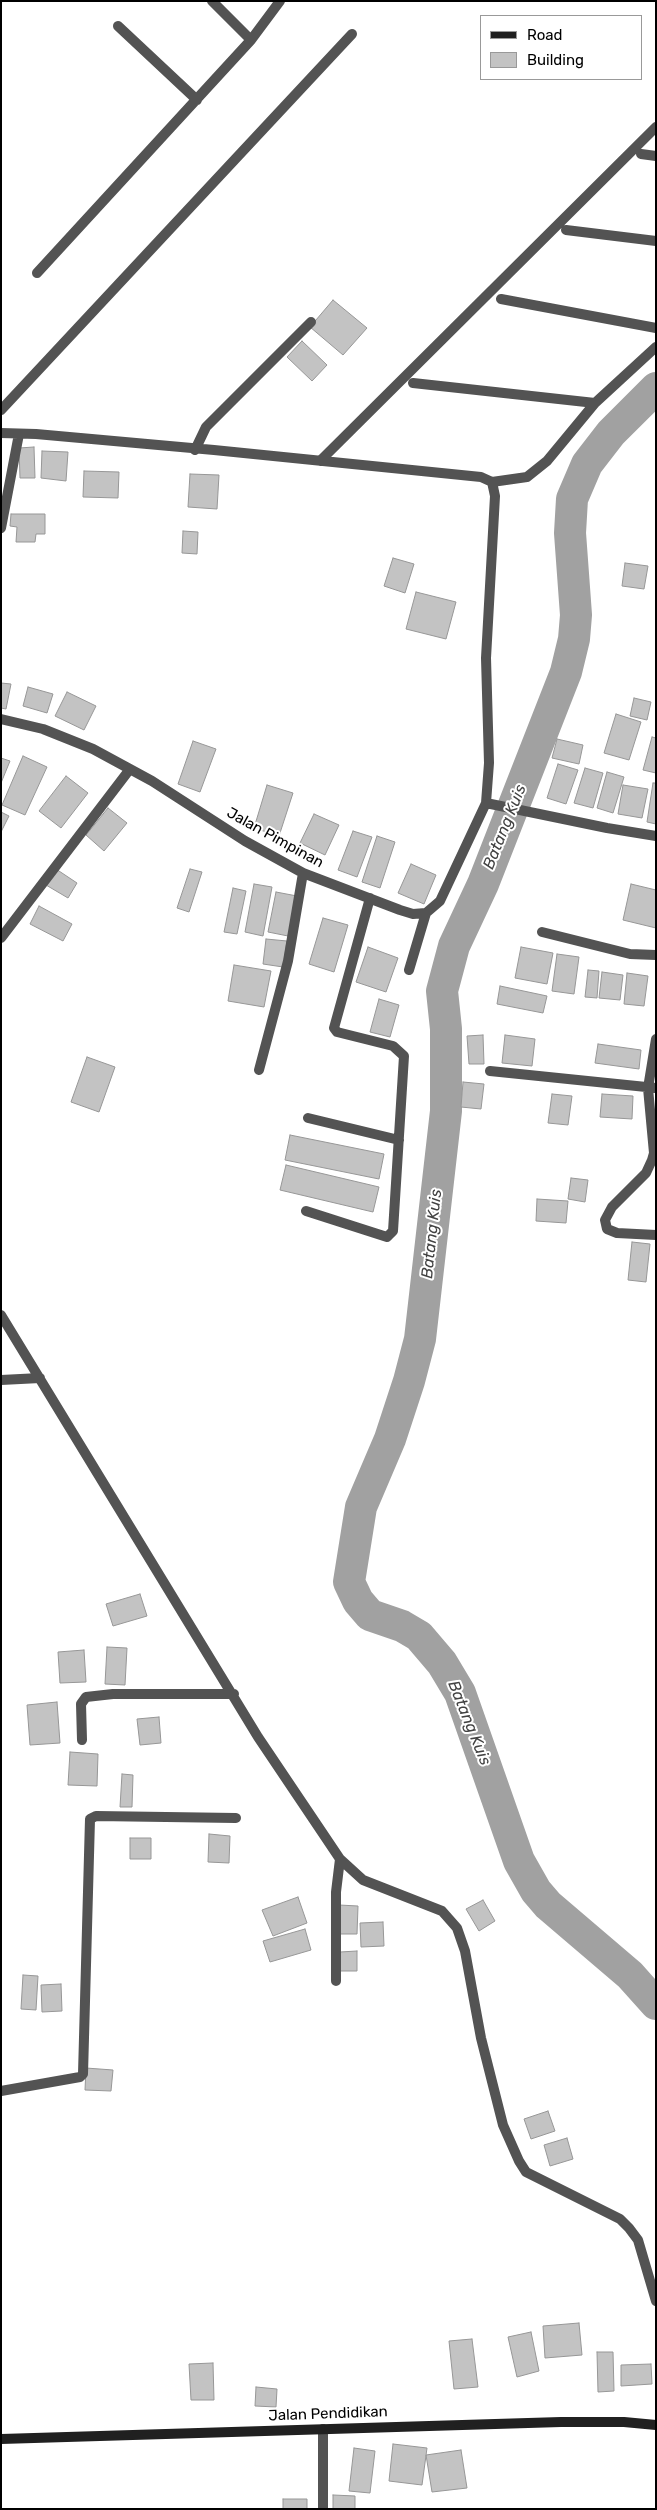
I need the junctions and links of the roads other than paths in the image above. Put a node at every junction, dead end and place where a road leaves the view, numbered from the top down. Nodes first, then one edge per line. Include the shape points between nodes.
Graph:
1 (212, 1) edge
2 (280, 1) edge
3 (118, 26) dead end
4 (352, 34) dead end
5 (252, 40) junction
6 (197, 100) junction
7 (656, 127) edge
8 (641, 154) dead end
9 (656, 156) edge
10 (566, 230) dead end
11 (656, 241) edge
12 (37, 273) dead end
13 (501, 299) dead end
14 (310, 322) dead end
15 (656, 328) edge
16 (656, 347) edge
17 (413, 383) dead end
18 (595, 403) junction
19 (1, 410) edge
20 (1, 433) edge
21 (18, 434) junction
22 (195, 450) junction
23 (320, 461) junction
24 (492, 482) junction
25 (1, 528) edge
26 (1, 719) edge
27 (130, 769) junction
28 (490, 804) junction
29 (656, 836) edge
30 (303, 873) junction
31 (370, 898) junction
32 (426, 913) junction
33 (542, 932) dead end
34 (1, 938) edge
35 (656, 955) edge
36 (409, 970) dead end
37 (656, 1038) edge
38 (259, 1070) dead end
39 (490, 1071) dead end
40 (652, 1088) edge
41 (308, 1118) dead end
42 (399, 1140) junction
43 (654, 1160) edge
44 (306, 1211) dead end
45 (656, 1234) edge
46 (1, 1315) edge
47 (40, 1378) junction
48 (1, 1380) edge
49 (234, 1694) junction
50 (82, 1740) dead end
51 (236, 1818) dead end
52 (340, 1859) junction
53 (336, 1981) dead end
54 (1, 2091) edge
55 (656, 2301) edge
56 (656, 2425) edge
57 (323, 2429) junction
58 (1, 2439) edge
59 (323, 2509) edge

1 - 5 street
2 - 5 street
3 - 6 street
4 - 19 street
5 - 6 street
6 - 12 street
7 - 23 street
8 - 9 street
10 - 11 street
13 - 15 street
14 - 22 street via 206,427
16 - 18 street
17 - 18 street
18 - 24 street via 547,461 527,477
20 - 21 street
21 - 22 street
21 - 25 street
22 - 23 street
23 - 24 street via 481,477
24 - 28 street via 495,496 486,658
26 - 27 street, Jalan Pimpinan via 65,737
27 - 30 street, Jalan Pimpinan
27 - 34 street
28 - 29 street
28 - 32 street via 440,901
30 - 31 street, Jalan Pimpinan
30 - 38 street via 288,961
31 - 32 street, Jalan Pimpinan via 413,914
31 - 42 street via 334,1028 337,1032 393,1046 403,1054
32 - 36 street
33 - 35 street via 630,954
37 - 40 street
39 - 40 street
40 - 43 street
41 - 42 street
42 - 44 street via 393,1231 390,1236
43 - 45 street via 646,1174 612,1207 605,1220 607,1229 612,1232
46 - 47 street
47 - 48 street
47 - 49 street
49 - 50 street via 86,1697 81,1704
49 - 52 street via 258,1737
51 - 54 street via 92,1817 83,2074
52 - 53 street via 336,1892
52 - 55 street via 363,1880 442,1911 457,1928 465,1951 481,2038 503,2124 518,2161 526,2172 620,2219 629,2228 638,2240
56 - 57 main road, Jalan Pendidikan via 561,2422
57 - 58 main road, Jalan Pendidikan
57 - 59 street

